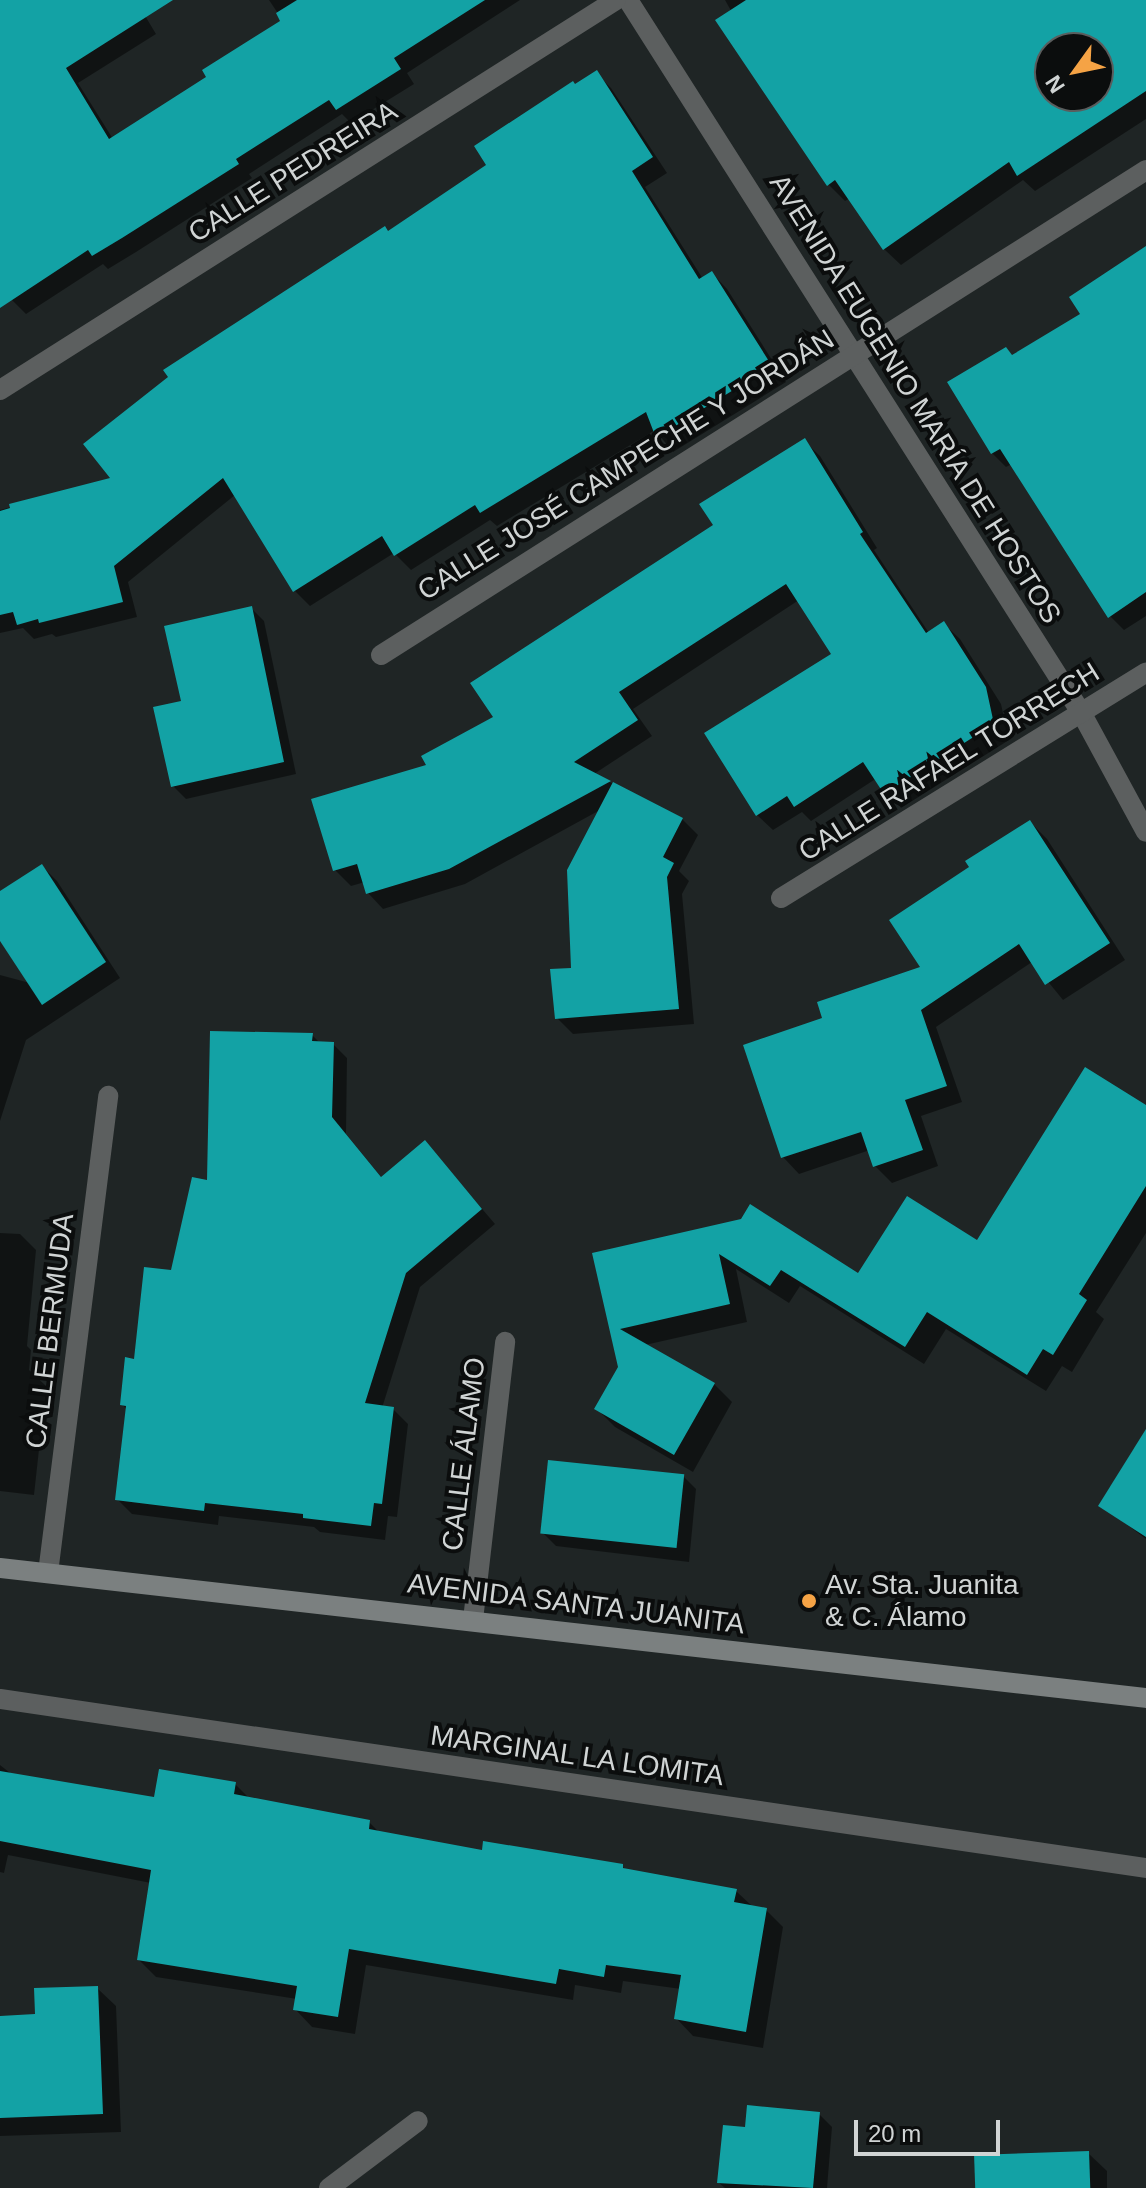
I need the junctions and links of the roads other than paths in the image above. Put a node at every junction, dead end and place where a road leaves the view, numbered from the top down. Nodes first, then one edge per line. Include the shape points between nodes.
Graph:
1 (616, 0) edge
2 (628, 0) edge
3 (1146, 170) edge
4 (854, 354) junction
5 (0, 390) edge
6 (381, 655) dead end
7 (1146, 673) edge
8 (1082, 714) junction
9 (1146, 832) edge
10 (781, 898) dead end
11 (108, 1096) dead end
12 (505, 1342) dead end
13 (0, 1568) edge
14 (48, 1573) junction
15 (473, 1620) junction
16 (1146, 1698) edge
17 (0, 1699) edge
18 (1146, 1868) edge
19 (418, 2121) dead end
20 (329, 2188) edge

1 - 5 street, CALLE PEDREIRA
2 - 4 street, AVENIDA EUGENIO MARÍA DE HOSTOS
3 - 4 street, CALLE JOSÉ CAMPECHE Y JORDÁN
4 - 6 street, CALLE JOSÉ CAMPECHE Y JORDÁN
4 - 8 street, AVENIDA EUGENIO MARÍA DE HOSTOS
7 - 8 street, CALLE RAFAEL TORRECH
8 - 9 street, AVENIDA EUGENIO MARÍA DE HOSTOS
8 - 10 street, CALLE RAFAEL TORRECH
11 - 14 street, CALLE BERMUDA
12 - 15 street, CALLE ÁLAMO
13 - 14 street, AVENIDA SANTA JUANITA
14 - 15 street, AVENIDA SANTA JUANITA
15 - 16 street, AVENIDA SANTA JUANITA
17 - 18 street, MARGINAL LA LOMITA
19 - 20 street

